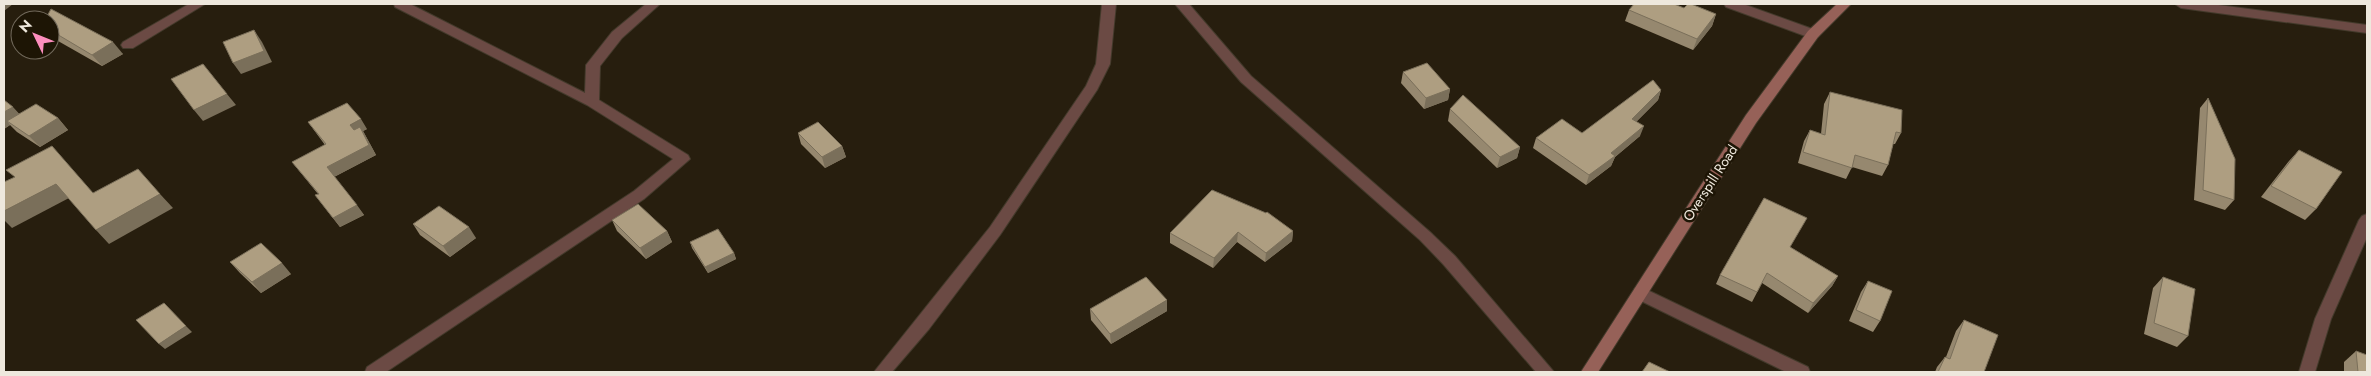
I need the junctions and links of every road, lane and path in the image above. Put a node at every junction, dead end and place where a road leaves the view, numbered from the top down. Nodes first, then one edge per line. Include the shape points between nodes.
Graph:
1 (198, 4) edge
2 (400, 4) edge
3 (654, 4) edge
4 (1109, 4) edge
5 (1181, 4) edge
6 (1731, 4) edge
7 (1844, 4) edge
8 (2181, 4) edge
9 (2367, 29) edge
10 (1813, 34) junction
11 (128, 45) dead end
12 (592, 102) junction
13 (2367, 220) edge
14 (1641, 293) junction
15 (373, 372) edge
16 (882, 372) edge
17 (1546, 372) edge
18 (1589, 372) edge
19 (1802, 372) edge
20 (2307, 372) edge

1 - 11 street
2 - 12 street
3 - 12 street via 617,34 593,64
4 - 16 street via 1103,64 1092,87 996,231
5 - 17 street via 1246,79 1449,260
6 - 10 street
7 - 10 street, Overspill Road
8 - 9 street
10 - 14 street, Overspill Road via 1751,119
12 - 15 street via 683,159 639,195
13 - 20 street via 2323,319
14 - 18 street, Overspill Road
14 - 19 street

